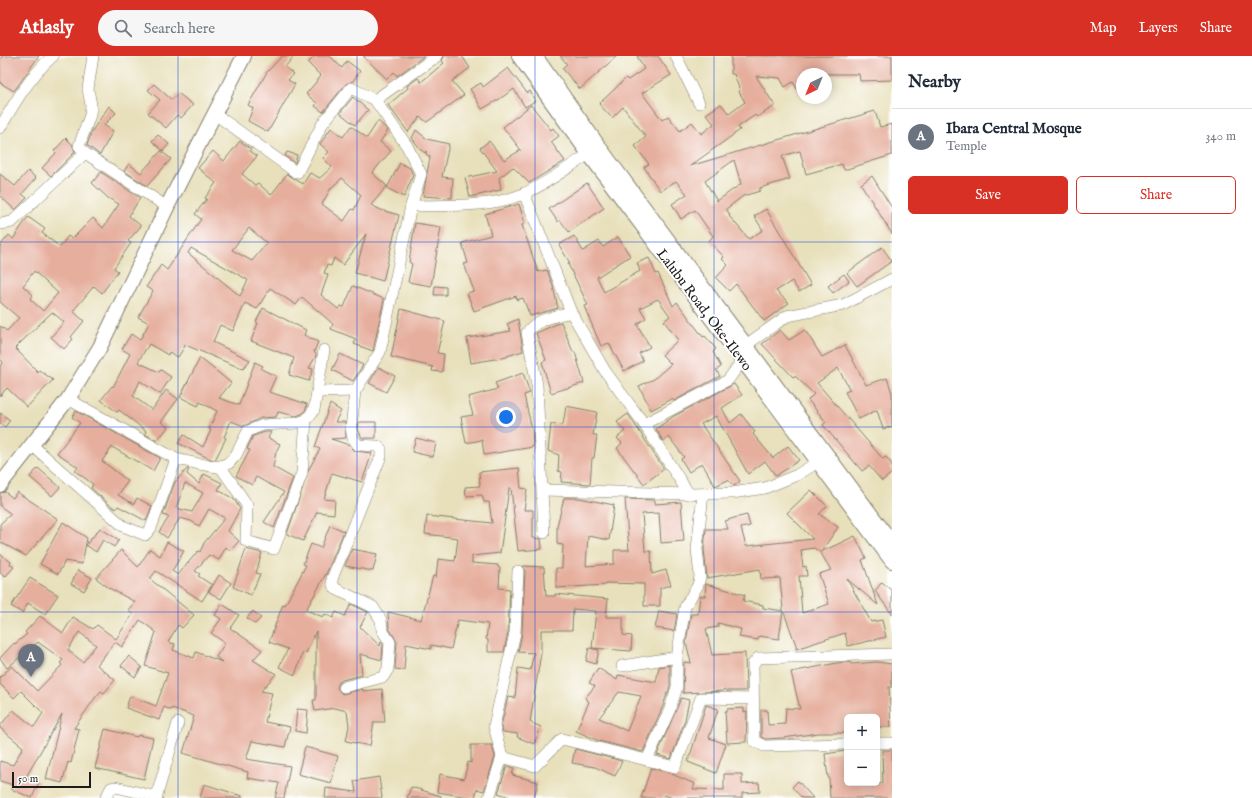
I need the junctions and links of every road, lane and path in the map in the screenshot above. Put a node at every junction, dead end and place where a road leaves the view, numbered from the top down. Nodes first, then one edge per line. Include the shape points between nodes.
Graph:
1 (53, 56) edge
2 (93, 56) edge
3 (233, 56) edge
4 (244, 56) edge
5 (437, 56) edge
6 (519, 56) edge
7 (535, 56) edge
8 (676, 56) edge
9 (375, 100) junction
10 (699, 103) dead end
11 (215, 114) junction
12 (0, 128) edge
13 (85, 153) junction
14 (589, 154) junction
15 (524, 194) junction
16 (161, 203) junction
17 (411, 206) junction
18 (0, 224) edge
19 (892, 279) edge
20 (571, 312) junction
21 (746, 345) junction
22 (324, 350) dead end
23 (742, 361) junction
24 (355, 391) junction
25 (318, 392) junction
26 (68, 399) junction
27 (306, 420) junction
28 (644, 424) junction
29 (32, 445) junction
30 (176, 459) junction
31 (818, 462) junction
32 (220, 466) junction
33 (0, 471) edge
34 (0, 485) edge
35 (543, 490) junction
36 (689, 494) junction
37 (703, 494) junction
38 (544, 532) dead end
39 (889, 534) edge
40 (892, 561) edge
41 (518, 571) dead end
42 (892, 654) edge
43 (677, 657) junction
44 (622, 666) dead end
45 (344, 687) dead end
46 (753, 699) junction
47 (178, 723) dead end
48 (880, 743) edge
49 (892, 743) edge
50 (844, 744) edge
51 (502, 757) junction
52 (647, 760) junction
53 (157, 797) edge
54 (106, 798) edge
55 (488, 798) edge

1 - 12 street via 41,66 21,93
2 - 13 street via 88,89 90,115 79,146
3 - 16 main road
4 - 11 main road
5 - 9 street
6 - 14 main road, Lalubu Road, Oke-Ilewo
7 - 21 main road, Lalubu Road, Oke-Ilewo via 606,157
8 - 10 street
9 - 11 street via 351,88 323,123 298,173
9 - 17 street via 407,146 421,174
11 - 26 main road via 100,347
13 - 16 street
13 - 18 street via 12,222
14 - 15 street
14 - 23 main road, Lalubu Road, Oke-Ilewo
15 - 17 street via 509,199 460,206
15 - 20 street
16 - 33 main road via 94,343 60,394
17 - 24 street via 380,352
19 - 21 street via 843,305 787,316
20 - 28 street via 605,371
20 - 35 street via 541,322 530,328 527,333 537,385
21 - 39 main road, Lalubu Road, Oke-Ilewo
22 - 25 street
23 - 28 street via 728,380
23 - 31 main road, Lalubu Road, Oke-Ilewo
24 - 25 street
24 - 45 street via 351,429 353,438 358,445 377,446 381,449 381,456 332,579 333,585 340,592 373,607 390,642 388,669 383,677
25 - 27 street via 314,410
26 - 29 main road
26 - 30 street
27 - 32 street via 263,425 248,431 236,455 229,463
27 - 32 street via 302,473 274,549 246,541 247,505
28 - 36 street
29 - 30 street via 123,526 145,535 151,528
29 - 34 main road
30 - 32 street
31 - 37 street via 797,476 765,488
31 - 40 main road, Lalubu Road, Oke-Ilewo
35 - 36 street
35 - 38 street
36 - 37 street
37 - 43 street via 697,549 700,576 698,585 685,607
41 - 51 street via 515,633 494,726
42 - 46 street via 758,658 753,664
43 - 44 street
43 - 52 street via 677,687
46 - 50 street via 754,741 758,744
46 - 52 street via 701,698 675,767
47 - 53 street
48 - 49 street
51 - 52 street via 535,766 562,739
51 - 55 street
53 - 54 street via 116,787 111,788

